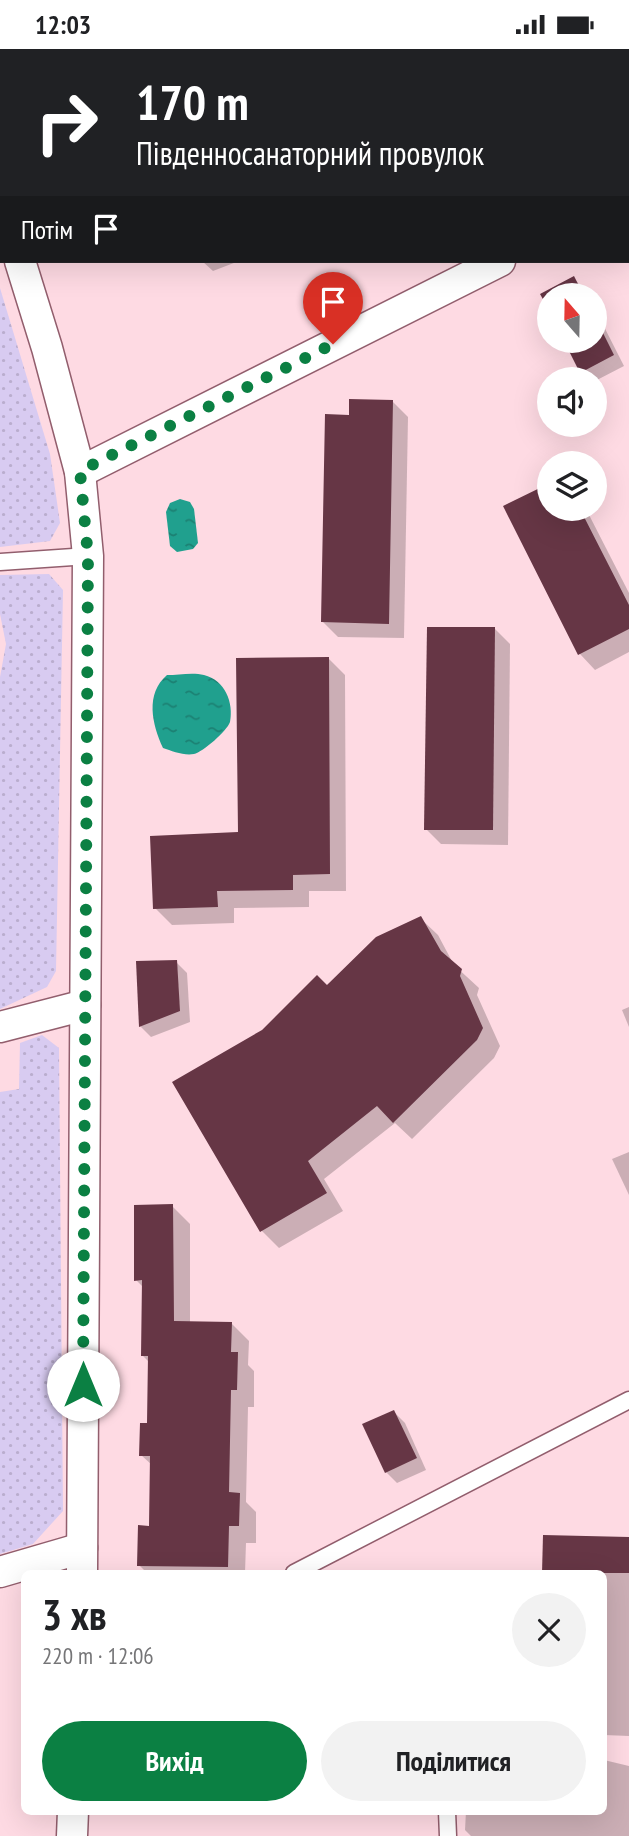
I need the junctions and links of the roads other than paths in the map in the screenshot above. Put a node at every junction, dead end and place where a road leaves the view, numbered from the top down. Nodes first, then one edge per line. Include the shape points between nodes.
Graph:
1 (21, 263) edge
2 (496, 263) edge
3 (80, 471) junction
4 (88, 556) junction
5 (0, 562) edge
6 (85, 1005) junction
7 (0, 1027) edge
8 (629, 1400) edge
9 (82, 1560) edge
10 (300, 1570) edge
11 (0, 1572) edge
12 (73, 1815) edge
13 (447, 1815) edge
14 (72, 1836) edge
15 (448, 1836) edge

1 - 3 street
2 - 3 street
3 - 4 street
4 - 5 lane
4 - 6 street
6 - 7 street
6 - 9 street
8 - 10 lane
9 - 11 street
12 - 14 street
13 - 15 lane

